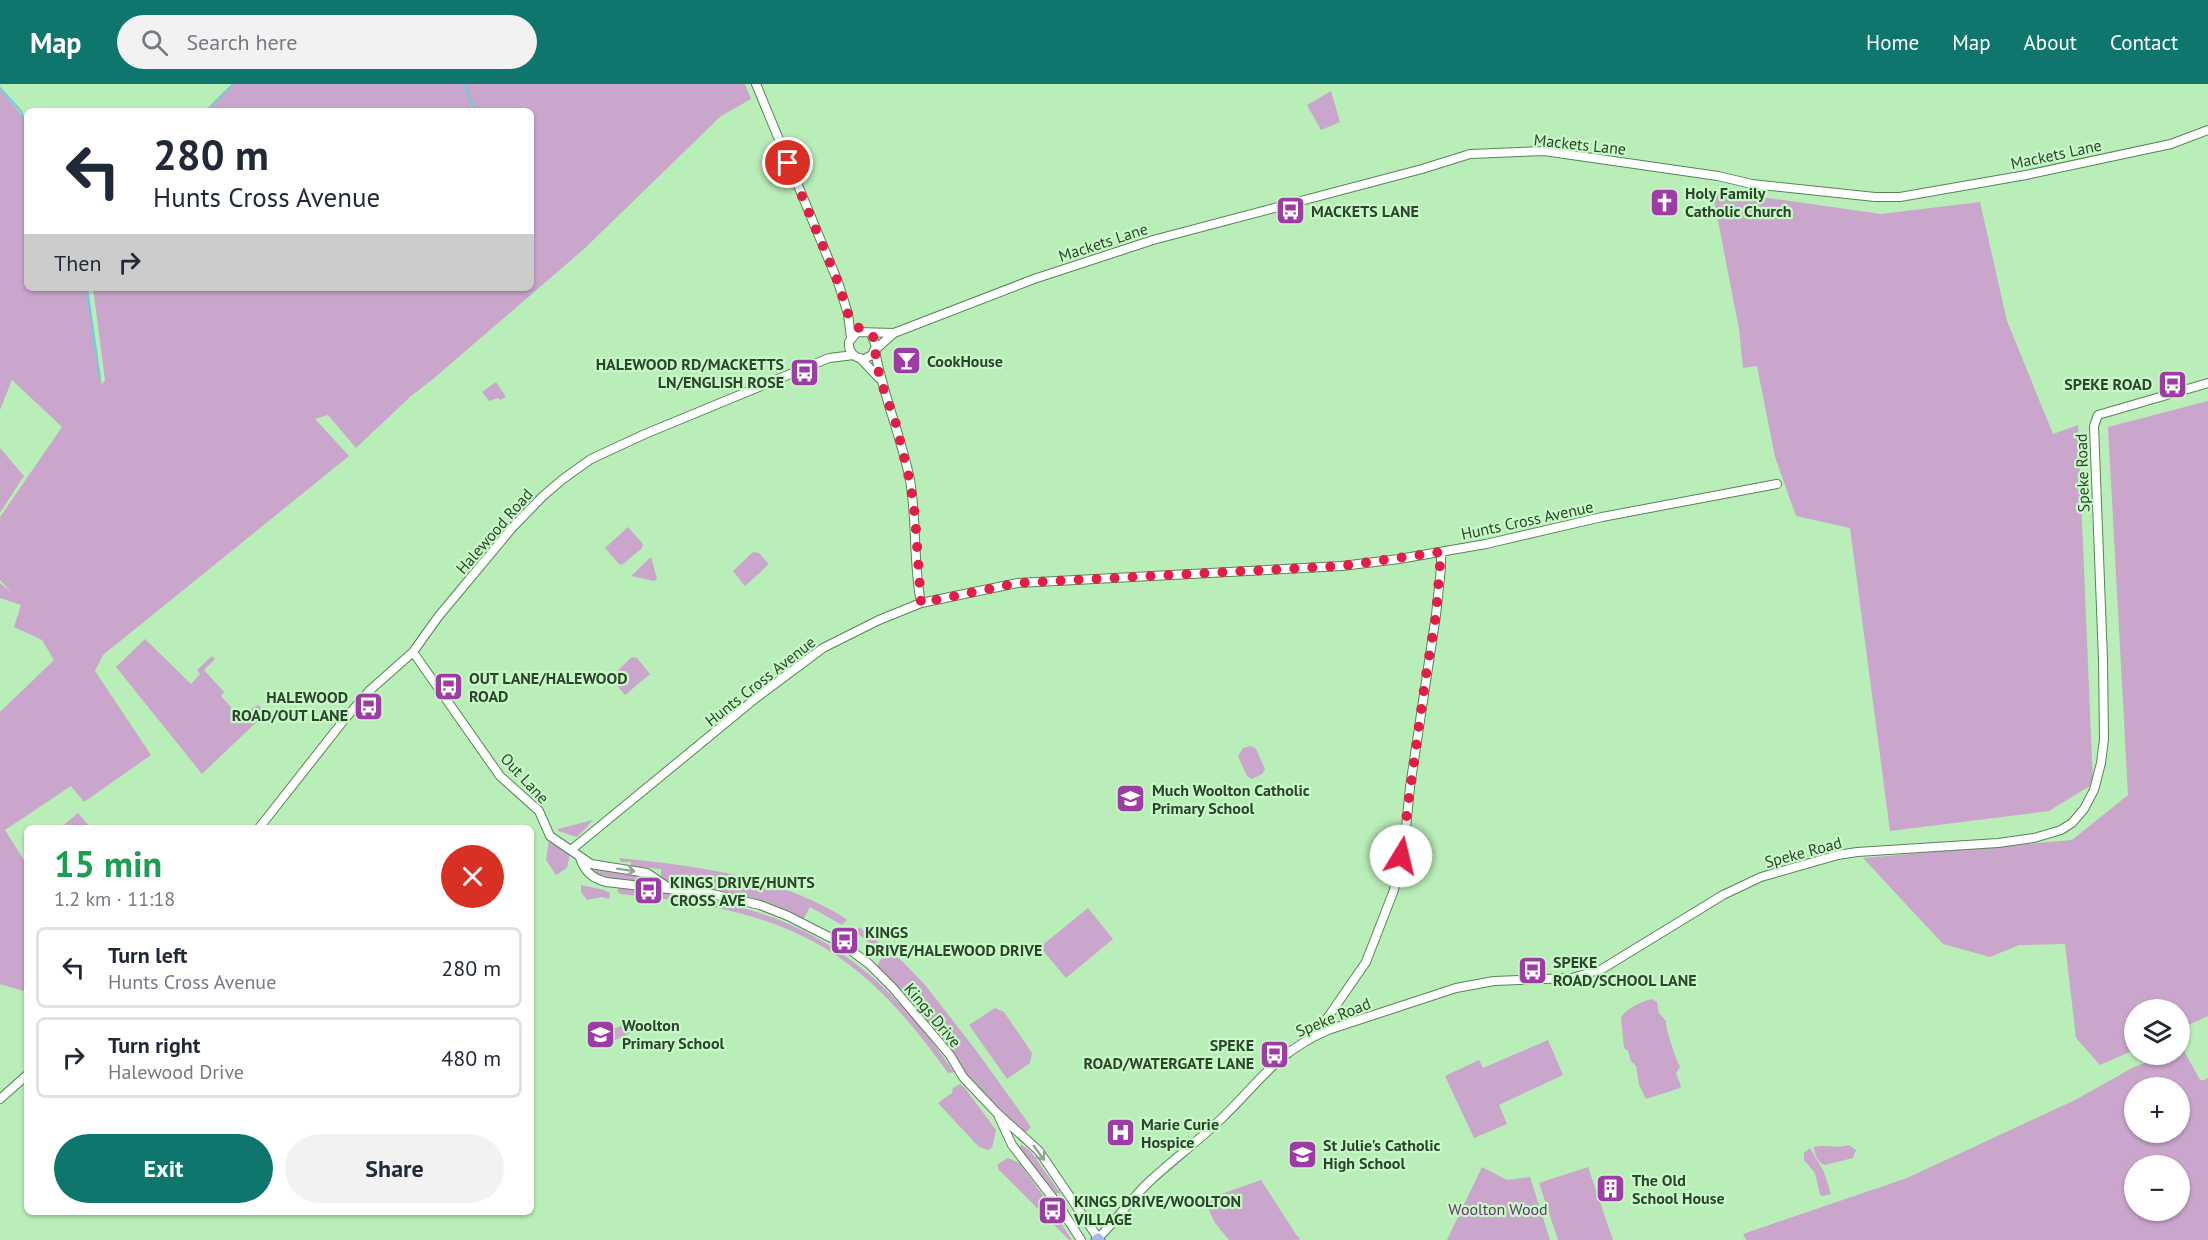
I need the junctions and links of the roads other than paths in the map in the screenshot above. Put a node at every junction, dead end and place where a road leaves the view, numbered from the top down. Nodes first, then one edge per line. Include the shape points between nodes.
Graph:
1 (756, 84) edge
2 (2208, 130) edge
3 (848, 314) junction
4 (866, 332) junction
5 (894, 333) junction
6 (850, 340) junction
7 (875, 351) junction
8 (857, 357) junction
9 (829, 358) junction
10 (880, 379) junction
11 (2208, 383) edge
12 (1778, 484) dead end
13 (1441, 552) junction
14 (921, 603) junction
15 (413, 652) junction
16 (261, 825) edge
17 (572, 850) junction
18 (580, 858) junction
19 (670, 888) junction
20 (1328, 1030) junction
21 (24, 1078) edge
22 (0, 1099) edge
23 (997, 1113) junction
24 (1098, 1239) edge
25 (1081, 1240) edge

1 - 3 street
2 - 5 street, Mackets Lane via 2171,144 1900,197 1752,184 1544,151 1470,154 1153,240 1034,279
3 - 4 street
3 - 6 street
4 - 5 street, Mackets Lane
4 - 6 street via 857,332
4 - 7 street via 876,341
5 - 7 street, Mackets Lane
6 - 8 street via 849,349
6 - 9 street, Halewood Road
7 - 8 street via 868,357
7 - 10 street
8 - 9 street, Halewood Road
8 - 10 street
9 - 15 street, Halewood Road via 645,434 582,465 543,496 512,528
10 - 14 street via 910,482
11 - 20 street, Speke Road via 2098,415 2094,426 2104,739 2094,790 2072,823 2034,838 1857,852 1827,858 1741,885 1592,973 1456,988
12 - 13 street, Hunts Cross Avenue
13 - 14 street, Hunts Cross Avenue via 1342,566 1018,583
13 - 20 street via 1405,838 1394,890 1366,962 1326,1020
14 - 17 street, Hunts Cross Avenue via 824,648 753,700
15 - 16 street, Halewood Road via 363,698
15 - 17 street, Out Lane via 500,776 539,811 550,836
17 - 18 street, Out Lane
18 -> 19 street, Kings Drive via 591,864 647,873
18 - 19 street, Kings Drive via 583,867 596,879
19 - 23 street, Kings Drive via 760,905 841,943 893,988 950,1055 963,1077
20 - 24 street, Speke Road via 1284,1054 1219,1122 1151,1180
21 - 22 street
23 -> 24 street, Kings Drive via 1039,1151
23 - 25 street, Kings Drive via 1011,1145

